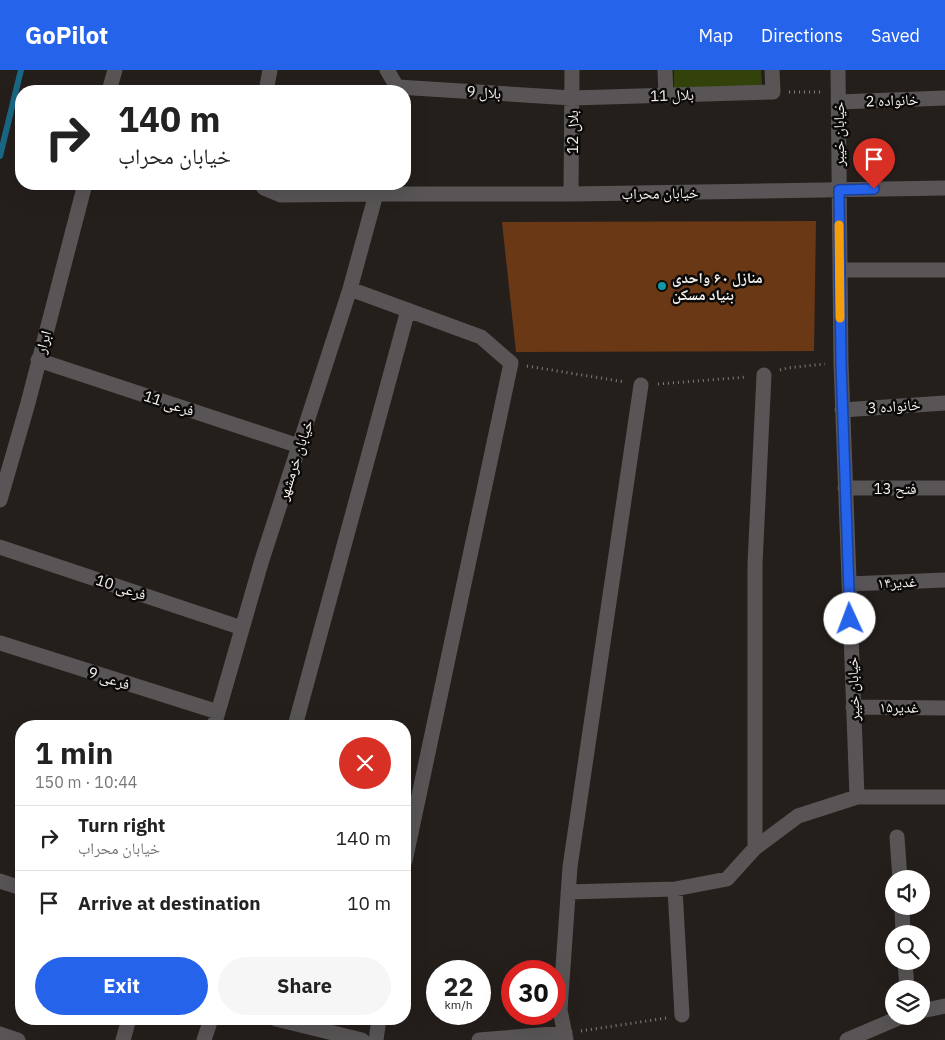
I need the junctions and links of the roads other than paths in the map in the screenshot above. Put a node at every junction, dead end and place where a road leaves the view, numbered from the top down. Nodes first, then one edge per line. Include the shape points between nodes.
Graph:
1 (115, 70) edge
2 (270, 70) edge
3 (387, 70) edge
4 (572, 70) edge
5 (665, 70) edge
6 (772, 70) edge
7 (838, 70) edge
8 (111, 85) edge
9 (267, 85) edge
10 (396, 85) edge
11 (411, 88) edge
12 (666, 96) junction
13 (838, 97) junction
14 (572, 98) junction
15 (945, 98) edge
16 (945, 188) edge
17 (83, 190) edge
18 (269, 190) edge
19 (839, 190) junction
20 (376, 194) junction
21 (571, 194) junction
22 (840, 270) junction
23 (945, 270) edge
24 (350, 289) junction
25 (408, 310) junction
26 (38, 360) junction
27 (764, 375) road end
28 (641, 385) road end
29 (945, 403) edge
30 (842, 410) junction
31 (299, 446) junction
32 (845, 488) junction
33 (945, 488) edge
34 (0, 500) edge
35 (0, 547) edge
36 (945, 580) edge
37 (849, 584) junction
38 (242, 628) junction
39 (0, 643) edge
40 (853, 706) junction
41 (945, 708) edge
42 (216, 719) edge
43 (297, 720) edge
44 (857, 797) junction
45 (945, 797) edge
46 (411, 830) edge
47 (897, 837) dead end
48 (755, 848) junction
49 (899, 870) edge
50 (0, 881) edge
51 (15, 886) edge
52 (675, 889) junction
53 (568, 892) junction
54 (945, 1006) edge
55 (930, 1009) edge
56 (682, 1015) road end
57 (885, 1024) edge
58 (127, 1025) edge
59 (209, 1025) edge
60 (301, 1025) edge
61 (378, 1025) edge
62 (0, 1034) edge
63 (566, 1037) edge
64 (852, 1039) edge
65 (18, 1040) edge
66 (123, 1040) edge
67 (204, 1040) edge
68 (362, 1040) edge
69 (376, 1040) edge
70 (479, 1040) edge

1 - 8 street
2 - 9 street
3 - 10 street, بلال 9
4 - 14 street, بلال 12
5 - 12 street
6 - 12 street, بلال 11 via 773,92
7 - 13 street, خیابان خیبر
11 - 14 street, بلال 9
12 - 14 street, بلال 11
13 - 15 street, خانواده 2
13 - 19 street, خیابان خیبر
14 - 21 street, بلال 12
16 - 19 street, خیابان محراب
17 - 26 street, ابرار
18 - 20 street, خیابان محراب via 281,195
19 - 21 street, خیابان محراب
19 - 22 street, خیابان خیبر
20 - 21 street, خیابان محراب
20 - 24 street, خیابان خرمشهر
22 - 23 street
22 - 30 street, خیابان خیبر
24 - 25 street
24 - 31 street, خیابان خرمشهر
25 - 43 street
25 - 46 street via 481,337 512,363
26 - 31 street, فرعی 11
26 - 34 street, ابرار
27 - 48 street via 755,564
28 - 53 street
29 - 30 street, خانواده 3
30 - 32 street, خیابان خیبر
31 - 38 street, خیابان خرمشهر
32 - 33 street, فتح 13
32 - 37 street, خیابان خیبر
35 - 38 street, فرعی 10
36 - 37 street, غدیر۱۴
37 - 40 street, خیابان خیبر
38 - 42 street, خیابان خرمشهر
39 - 42 street, فرعی 9
40 - 41 street, غدیر۱۵
40 - 44 street, خیابان خیبر
44 - 45 street
44 - 48 street via 798,816
47 - 49 street
48 - 52 street via 727,880
50 - 51 street
52 - 53 street
52 - 56 street
53 - 63 street via 560,1010
54 - 55 street
57 - 64 street
58 - 66 street
59 - 67 street
60 - 68 street
61 - 69 street
62 - 65 street
63 - 70 street

